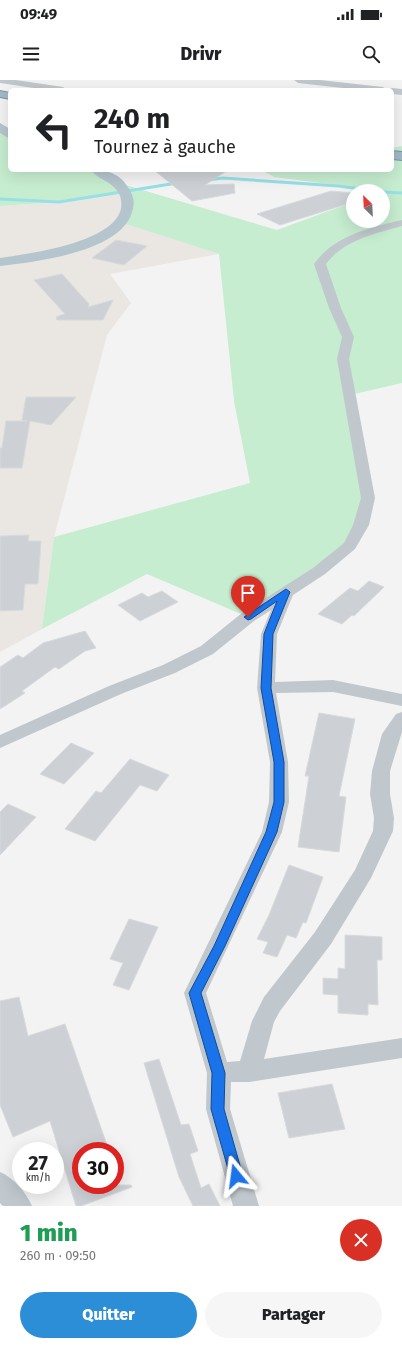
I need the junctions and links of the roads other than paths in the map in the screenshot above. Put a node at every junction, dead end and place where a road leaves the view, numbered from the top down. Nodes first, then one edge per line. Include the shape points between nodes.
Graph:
1 (0, 80) edge
2 (300, 80) edge
3 (50, 88) edge
4 (366, 88) edge
5 (0, 127) edge
6 (8, 133) edge
7 (100, 172) edge
8 (402, 224) edge
9 (0, 262) edge
10 (286, 592) junction
11 (266, 688) junction
12 (402, 700) edge
13 (402, 718) edge
14 (0, 742) edge
15 (402, 1048) edge
16 (249, 1072) junction
17 (219, 1073) junction
18 (0, 1184) edge
19 (19, 1206) edge
20 (246, 1206) edge

1 - 3 street
2 - 4 street
5 - 6 main road
7 - 9 main road via 122,188 128,202 128,213 117,226 98,239 74,248
8 - 10 street via 366,233 342,243 326,254 320,264 348,337 343,359 368,498 350,546 319,571
10 - 11 street via 269,634
10 - 14 street via 248,617 207,650
11 - 12 street via 333,686
11 - 17 street via 279,762 279,802 272,832 195,993
13 - 16 street via 391,734 381,771 383,831 364,873 323,938 272,1004 264,1020
15 - 16 street
16 - 17 street
17 - 20 street via 218,1109
18 - 19 street

